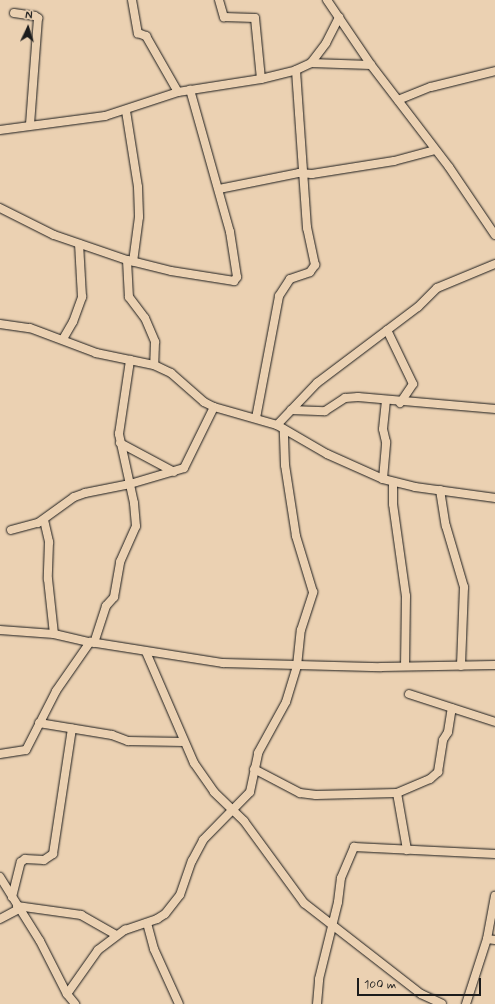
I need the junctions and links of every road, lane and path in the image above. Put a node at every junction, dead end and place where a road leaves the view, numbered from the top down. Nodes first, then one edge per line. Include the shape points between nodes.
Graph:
1 (132, 0) edge
2 (219, 0) edge
3 (327, 0) edge
4 (14, 13) dead end
5 (339, 17) junction
6 (311, 63) junction
7 (371, 65) junction
8 (296, 70) junction
9 (495, 70) edge
10 (261, 79) junction
11 (190, 90) junction
12 (178, 92) junction
13 (398, 100) junction
14 (126, 111) junction
15 (30, 125) junction
16 (0, 130) edge
17 (435, 150) junction
18 (303, 173) junction
19 (219, 189) junction
20 (0, 208) edge
21 (495, 235) edge
22 (79, 244) junction
23 (130, 261) junction
24 (495, 264) edge
25 (0, 324) edge
26 (386, 330) junction
27 (63, 339) junction
28 (130, 360) junction
29 (154, 365) junction
30 (386, 401) junction
31 (400, 402) junction
32 (214, 407) junction
33 (495, 409) edge
34 (291, 410) junction
35 (256, 418) junction
36 (280, 427) junction
37 (120, 443) junction
38 (174, 472) junction
39 (383, 479) junction
40 (393, 482) junction
41 (130, 484) junction
42 (440, 490) junction
43 (495, 498) edge
44 (44, 520) junction
45 (11, 530) dead end
46 (0, 630) edge
47 (54, 634) junction
48 (92, 643) junction
49 (146, 652) junction
50 (495, 665) edge
51 (297, 666) junction
52 (405, 666) junction
53 (461, 666) junction
54 (409, 694) dead end
55 (452, 708) junction
56 (495, 722) edge
57 (38, 723) junction
58 (72, 728) junction
59 (184, 742) junction
60 (0, 754) edge
61 (254, 769) junction
62 (397, 793) junction
63 (231, 809) junction
64 (407, 850) junction
65 (495, 854) edge
66 (0, 877) edge
67 (495, 896) edge
68 (12, 897) junction
69 (18, 907) junction
70 (0, 919) edge
71 (146, 923) junction
72 (332, 926) junction
73 (116, 935) junction
74 (491, 939) edge
75 (67, 994) junction
76 (75, 1004) edge
77 (180, 1004) edge
78 (317, 1004) edge
79 (442, 1004) edge
80 (466, 1004) edge

1 - 12 street via 138,33 149,41
2 - 10 street via 224,17 254,18
3 - 5 street
4 - 15 street via 38,18
5 - 6 street via 326,43
5 - 7 street
6 - 7 street
6 - 8 street
7 - 13 street
8 - 10 street
8 - 18 street
9 - 13 street via 431,87
10 - 11 street
11 - 12 street
11 - 19 street
12 - 14 street
13 - 17 street
14 - 15 street
14 - 23 street via 138,187 139,217
15 - 16 street
17 - 18 street via 394,161
17 - 21 street
18 - 19 street
18 - 35 street via 308,238 315,265 310,272 290,279 279,296
19 - 23 street via 230,232 237,277 234,281
20 - 22 street via 54,235
22 - 23 street
22 - 27 street via 82,297 73,322
23 - 29 street via 129,297 145,318 155,342
24 - 26 street via 443,284
25 - 27 street via 30,328
26 - 31 street via 413,384
26 - 34 street via 317,383
27 - 28 street via 96,353
28 - 29 street
28 - 37 street via 123,393
29 - 32 street via 171,373 204,402
30 - 31 street
30 - 34 street via 347,397 325,411
30 - 39 street
31 - 33 street
32 - 35 street
32 - 38 street via 184,468
34 - 36 street
35 - 36 street
36 - 39 street via 327,454
36 - 51 street via 296,536 313,592 301,630
37 - 38 street
37 - 41 street
38 - 41 street via 154,475
39 - 40 street
40 - 42 street
40 - 52 street via 393,504 406,596
41 - 44 street via 74,497
41 - 48 street via 136,516 135,532 122,557 114,597 106,606
42 - 43 street
42 - 53 street via 446,526 464,587
44 - 45 street
44 - 47 street via 49,542 48,579
46 - 47 street
47 - 48 street
48 - 49 street
48 - 57 street via 56,692
49 - 51 street via 223,662
49 - 59 street
50 - 53 street
51 - 52 street
51 - 61 street via 286,702 258,753
52 - 53 street
54 - 55 street
55 - 56 street
55 - 62 street via 438,772 430,779
57 - 58 street
57 - 60 street via 26,750
58 - 59 street via 112,735 128,741
58 - 68 street via 53,854 44,860 25,859 21,862
59 - 63 street via 194,763 214,792
61 - 62 street via 300,793
61 - 63 street via 250,792
62 - 64 street
63 - 71 street via 197,850 180,895 165,914
63 - 72 street via 244,821 304,903
64 - 65 street
64 - 72 street via 354,847 352,849 341,878
66 - 68 street
67 - 74 street
68 - 69 street
69 - 70 street
69 - 73 street via 81,915
69 - 75 street via 40,941
71 - 73 street
71 - 77 street via 154,949
72 - 78 street
72 - 79 street via 421,994
73 - 75 street via 98,950
74 - 80 street
75 - 76 street

